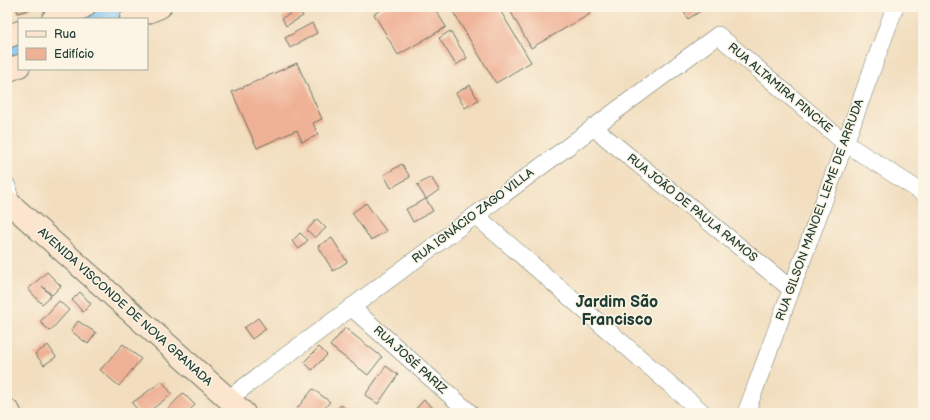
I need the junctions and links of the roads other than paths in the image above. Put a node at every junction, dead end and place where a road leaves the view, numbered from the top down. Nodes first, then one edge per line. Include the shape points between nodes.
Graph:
1 (84, 7) edge
2 (160, 7) edge
3 (895, 7) edge
4 (56, 18) edge
5 (133, 18) edge
6 (18, 32) edge
7 (718, 35) joint
8 (7, 37) edge
9 (18, 66) edge
10 (7, 71) edge
11 (593, 127) junction
12 (845, 143) junction
13 (923, 193) edge
14 (8, 197) edge
15 (475, 215) junction
16 (791, 289) junction
17 (351, 307) junction
18 (228, 399) junction
19 (7, 410) edge
20 (10, 413) edge
21 (244, 413) edge
22 (470, 413) edge
23 (703, 413) edge
24 (746, 413) edge

1 - 4 main road
2 - 5 main road
3 - 12 street, RUA GILSON MANOEL LEME DE ARRUDA
6 - 8 main road
7 - 11 street, RUA IGNÁCIO ZAGO VILLA
7 - 12 street, RUA ALTAMIRA PINCKE
9 - 10 main road
11 - 15 street, RUA IGNÁCIO ZAGO VILLA
11 - 16 street, RUA JOÃO DE PAULA RAMOS
12 - 13 street, RUA ALTAMIRA PINCKE
12 - 16 street, RUA GILSON MANOEL LEME DE ARRUDA
14 - 18 main road, AVENIDA VISCONDE DE NOVA GRANADA
15 - 17 street, RUA IGNÁCIO ZAGO VILLA
15 - 23 street
16 - 24 street, RUA GILSON MANOEL LEME DE ARRUDA
17 - 18 street, RUA IGNÁCIO ZAGO VILLA
17 - 22 street, RUA JOSÉ PARIZ
18 - 21 main road, AVENIDA VISCONDE DE NOVA GRANADA
19 - 20 main road

